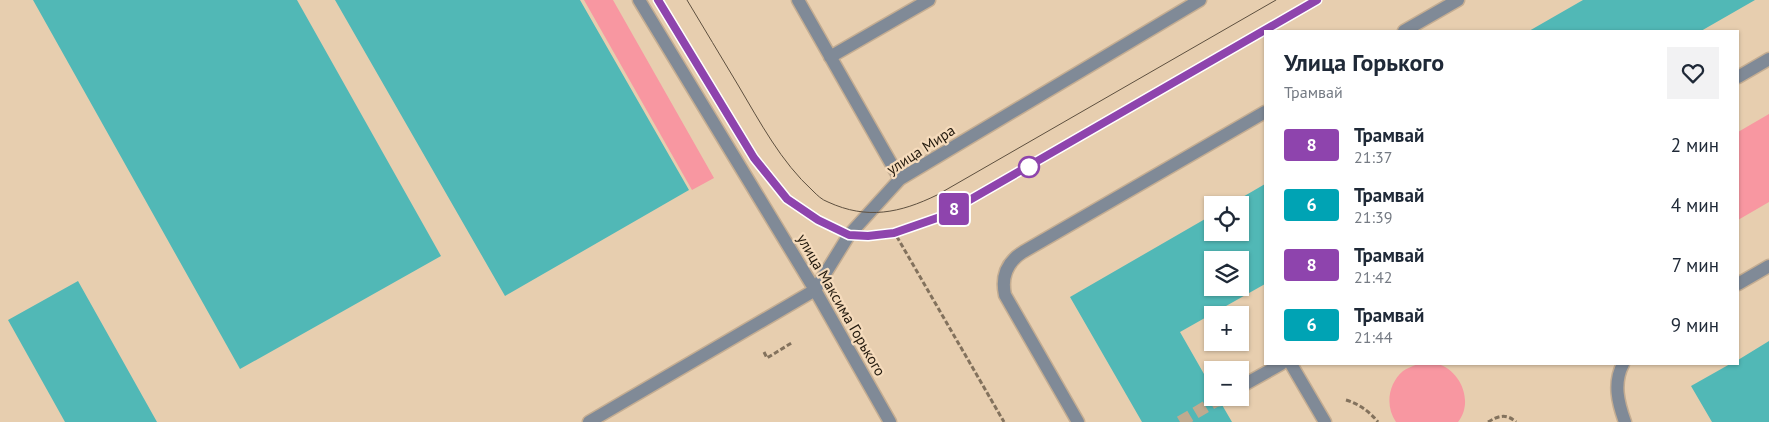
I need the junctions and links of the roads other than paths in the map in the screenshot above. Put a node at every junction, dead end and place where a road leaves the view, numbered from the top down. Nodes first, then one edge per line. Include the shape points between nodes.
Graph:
1 (638, 0) edge
2 (798, 0) edge
3 (929, 0) edge
4 (1200, 0) edge
5 (1458, 0) edge
6 (1185, 4) edge
7 (1406, 30) edge
8 (830, 57) junction
9 (1769, 59) edge
10 (1739, 76) edge
11 (1264, 113) edge
12 (900, 179) junction
13 (1769, 266) edge
14 (1739, 283) edge
15 (815, 290) junction
16 (1279, 365) edge
17 (1292, 365) edge
18 (1623, 365) edge
19 (1249, 382) edge
20 (588, 422) edge
21 (890, 422) edge
22 (1078, 422) edge
23 (1325, 422) edge
24 (1625, 422) edge

1 - 15 street, улица Максима Горького
2 - 8 street
3 - 8 street
4 - 6 street, улица Мира
5 - 7 street
6 - 12 street, улица Мира
8 - 12 street
9 - 10 street
11 - 22 street via 1023,252 1009,264 1003,284 1005,295
12 - 15 street, улица Мира via 849,235
13 - 14 street
15 - 20 street, улица Мира
15 - 21 street, улица Максима Горького
16 - 19 street
17 - 23 street
18 - 24 street via 1617,386 1618,403

